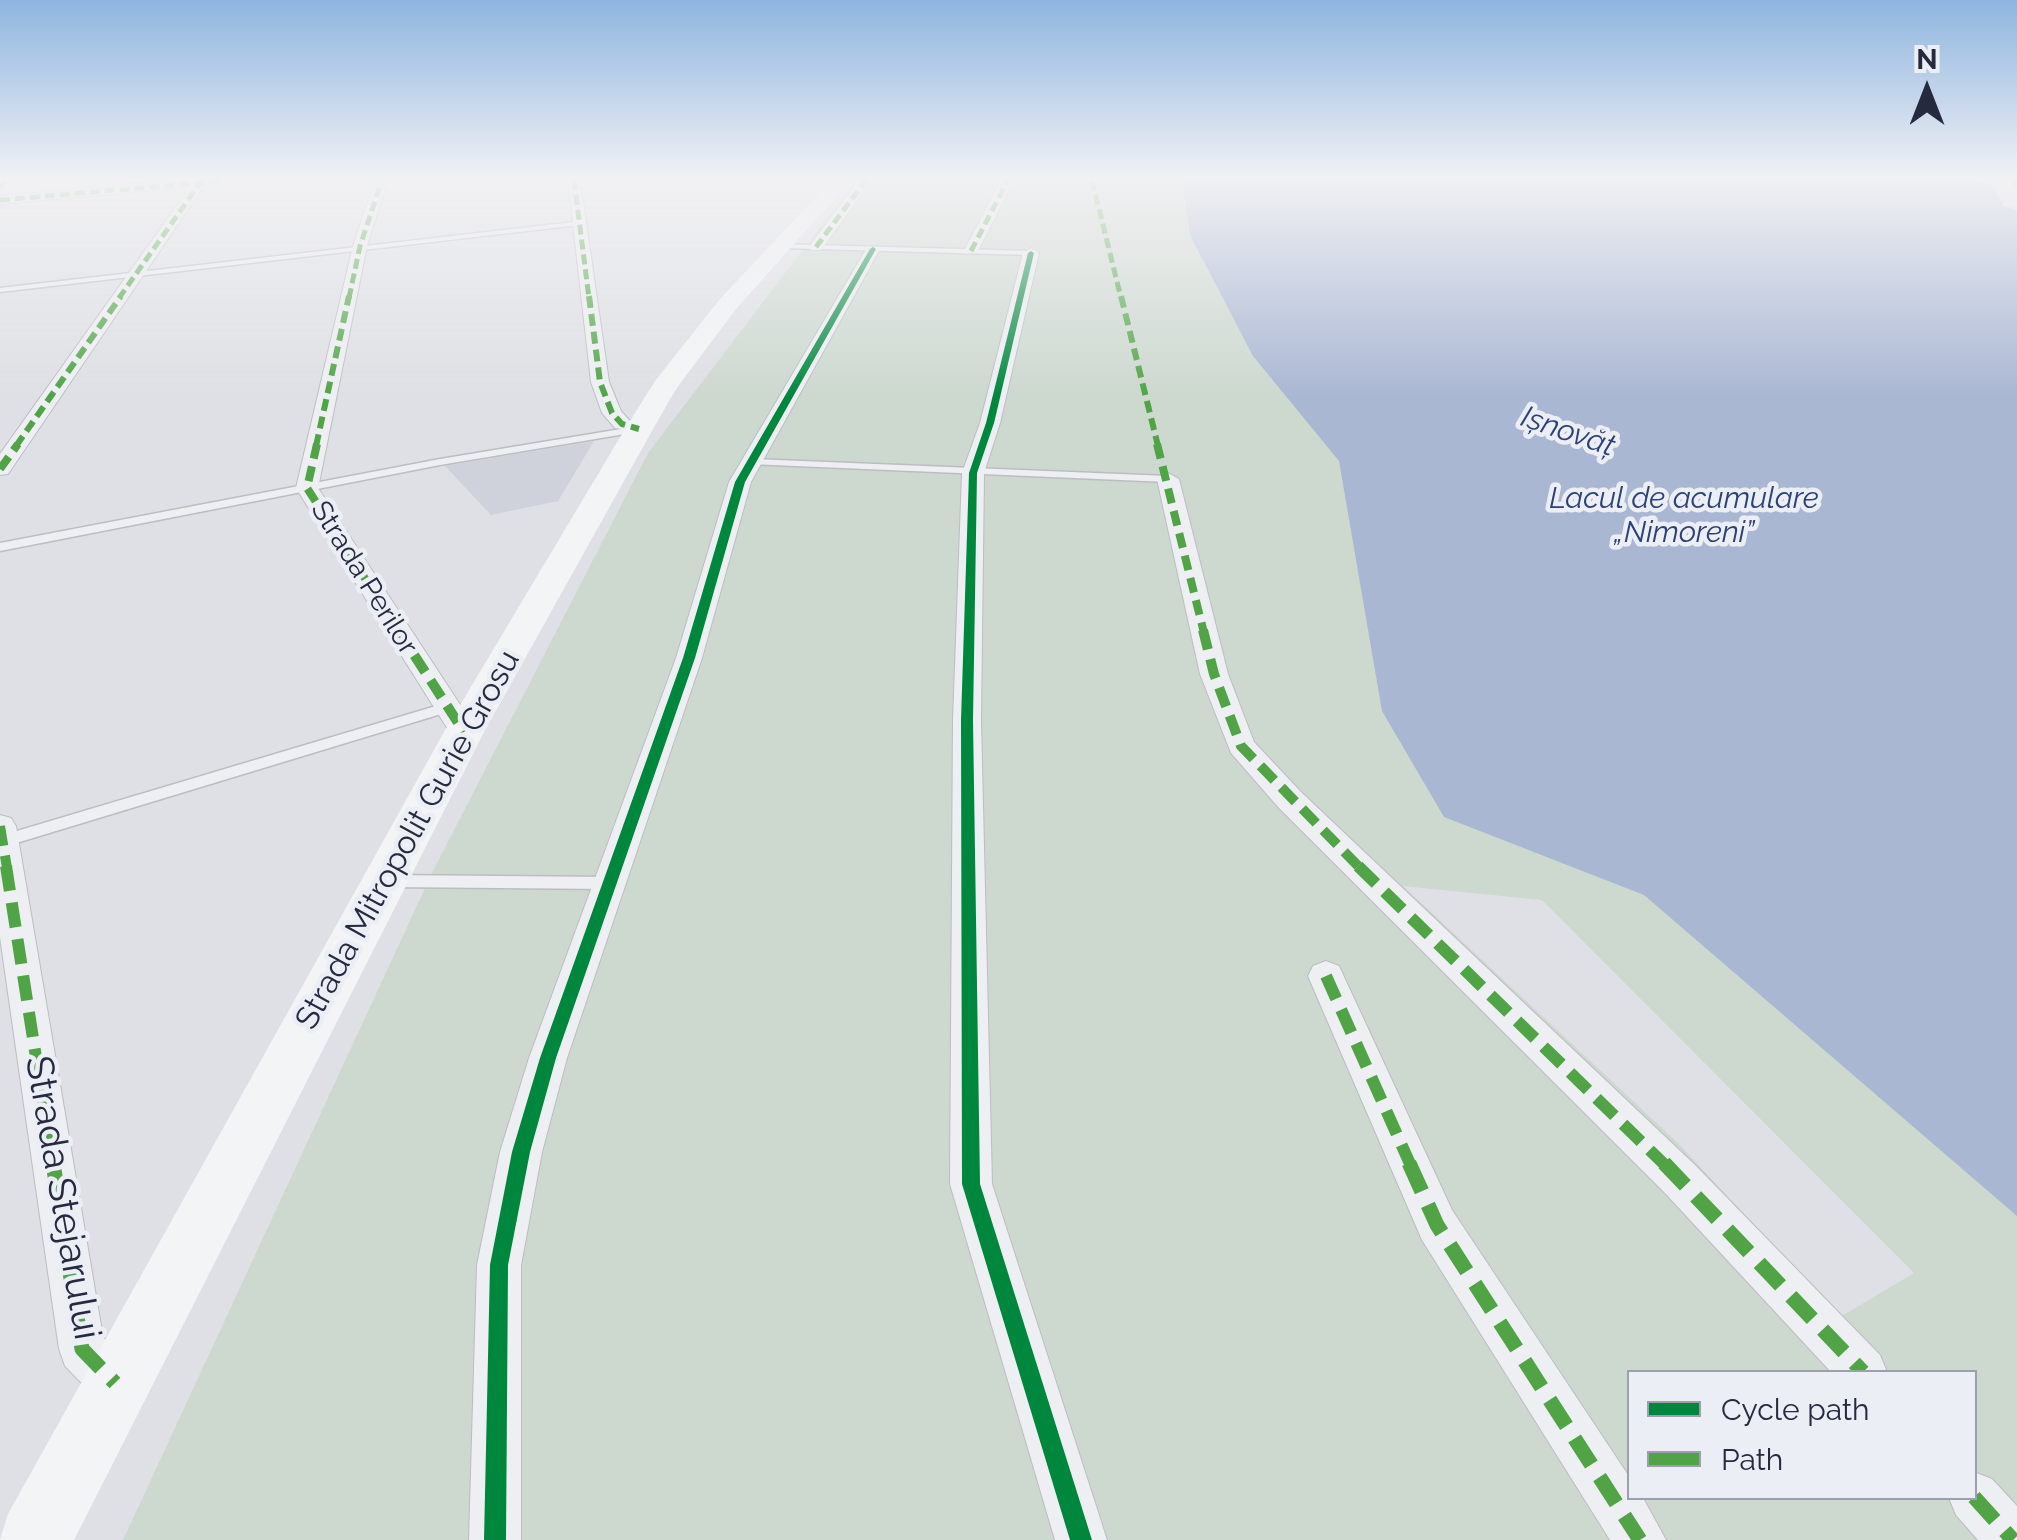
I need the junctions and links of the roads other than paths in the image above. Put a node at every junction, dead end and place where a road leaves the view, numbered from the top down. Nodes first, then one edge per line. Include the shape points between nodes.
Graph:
1 (154, 252) edge
2 (310, 252) edge
3 (359, 252) edge
4 (583, 252) edge
5 (793, 252) edge
6 (870, 252) edge
7 (1023, 252) edge
8 (1031, 252) joint
9 (140, 272) junction
10 (0, 290) edge
11 (638, 429) junction
12 (753, 462) junction
13 (0, 469) edge
14 (973, 473) junction
15 (1168, 480) joint
16 (307, 488) junction
17 (0, 547) edge
18 (455, 720) junction
19 (1, 837) edge
20 (384, 881) junction
21 (610, 883) junction
22 (1326, 976) dead end
23 (1861, 1370) edge
24 (115, 1382) junction
25 (1977, 1500) edge
26 (34, 1540) edge
27 (495, 1540) edge
28 (1081, 1540) edge
29 (1640, 1540) edge
30 (2013, 1540) edge

1 - 9 street
2 - 9 lane
3 - 16 street, Strada Perilor
4 - 11 street via 600,382 612,413
5 - 11 main road, Strada Mitropolit Gurie Grosu via 717,318
6 - 12 street
7 - 8 lane
8 - 14 street
9 - 10 lane
9 - 13 street
11 - 16 lane
11 - 18 main road, Strada Mitropolit Gurie Grosu
12 - 14 lane
12 - 21 street via 740,482 689,658
14 - 15 lane
14 - 28 street via 967,720 971,1184
15 - 23 street via 1214,674 1241,746 1680,1180
16 - 17 lane
16 - 18 street, Strada Perilor
18 - 19 lane
18 - 20 main road, Strada Mitropolit Gurie Grosu
19 - 24 street, Strada Stejarului via 82,1349
20 - 21 lane
20 - 24 main road, Strada Mitropolit Gurie Grosu
21 - 27 street via 548,1058 499,1265
22 - 29 street via 1437,1225
24 - 26 main road, Strada Mitropolit Gurie Grosu
25 - 30 street

